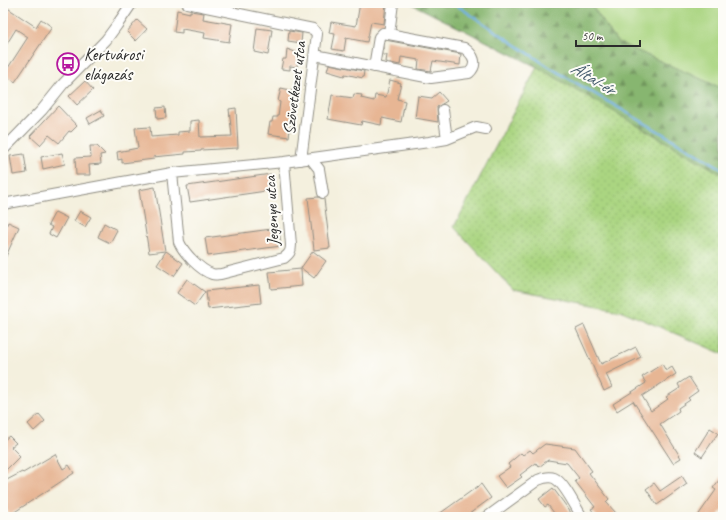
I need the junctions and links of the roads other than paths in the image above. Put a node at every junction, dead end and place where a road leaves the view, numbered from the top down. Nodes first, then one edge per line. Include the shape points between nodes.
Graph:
1 (132, 3) edge
2 (187, 3) edge
3 (393, 3) edge
4 (389, 34) junction
5 (315, 55) junction
6 (374, 67) junction
7 (444, 110) dead end
8 (486, 129) dead end
9 (447, 139) junction
10 (3, 150) edge
11 (306, 159) junction
12 (284, 162) junction
13 (172, 173) junction
14 (323, 193) dead end
15 (3, 204) edge
16 (487, 517) edge
17 (582, 517) edge

1 - 10 street via 106,40
2 - 5 street, Szövetkezet utca via 313,29 317,34
3 - 4 street
4 - 6 street via 383,33 379,37
4 - 6 street via 464,48 474,57 474,65 469,73 430,78
5 - 6 street
5 - 11 street, Szövetkezet utca
7 - 9 street
8 - 9 street, Jegenye utca via 476,127
9 - 11 street, Jegenye utca
11 - 12 street, Jegenye utca
11 - 14 street via 319,170
12 - 13 street, Jegenye utca
12 - 13 street, Jegenye utca via 291,245 289,255 221,274 207,272 188,256 179,242
13 - 15 street, Jegenye utca
16 - 17 street via 538,480 546,477 559,482

